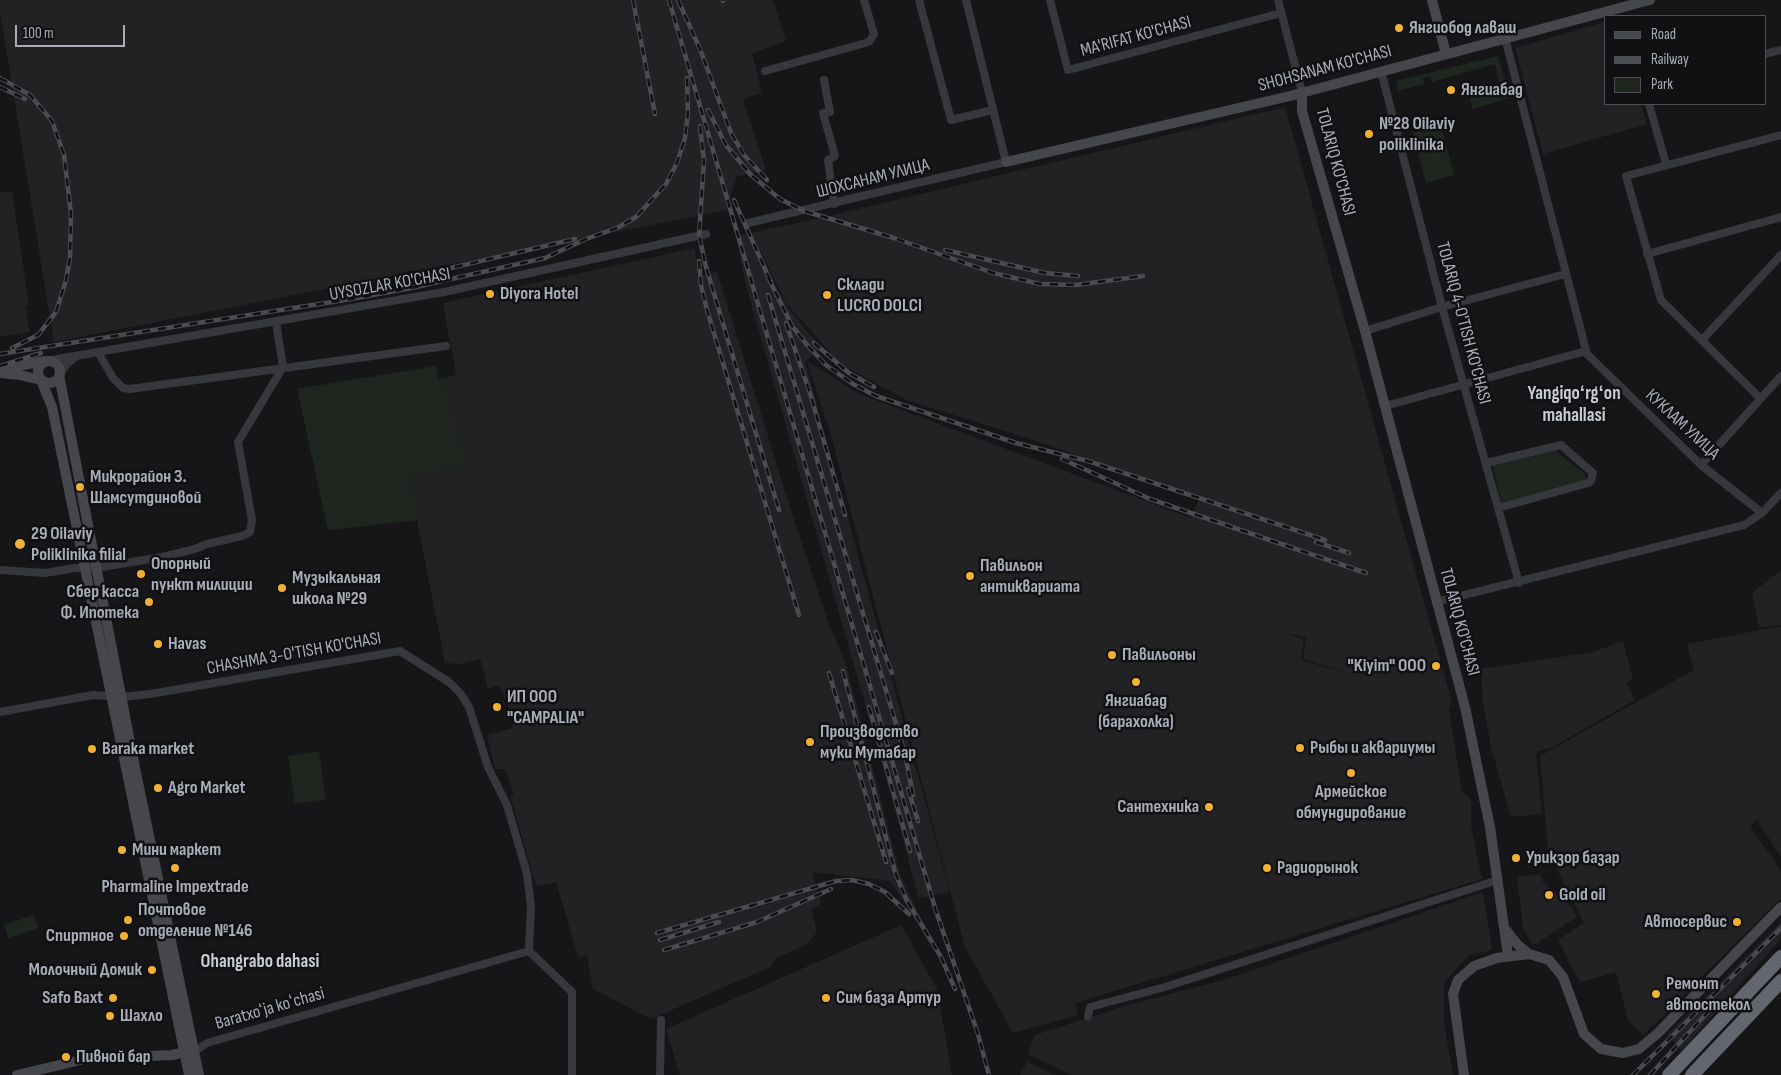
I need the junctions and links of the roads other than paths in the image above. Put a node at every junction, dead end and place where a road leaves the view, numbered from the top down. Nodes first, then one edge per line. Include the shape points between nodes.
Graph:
1 (864, 0) edge
2 (919, 0) edge
3 (966, 0) edge
4 (1050, 0) edge
5 (1278, 0) edge
6 (1432, 0) edge
7 (1650, 0) edge
8 (1624, 12) edge
9 (1281, 13) junction
10 (1610, 15) edge
11 (1604, 16) edge
12 (1505, 38) junction
13 (1781, 50) edge
14 (1446, 54) junction
15 (1766, 54) edge
16 (765, 71) dead end
17 (1381, 71) junction
18 (824, 80) dead end
19 (1302, 92) junction
20 (1649, 105) edge
21 (993, 110) junction
22 (1781, 135) edge
23 (1006, 162) junction
24 (1666, 164) junction
25 (834, 204) junction
26 (1781, 217) edge
27 (748, 223) dead end
28 (706, 234) dead end
29 (1647, 254) junction
30 (1781, 256) edge
31 (1565, 274) junction
32 (1442, 307) junction
33 (276, 322) junction
34 (1365, 332) junction
35 (1702, 340) junction
36 (446, 346) dead end
37 (1586, 351) junction
38 (98, 352) junction
39 (79, 355) junction
40 (46, 361) junction
41 (283, 367) junction
42 (0, 369) edge
43 (0, 373) edge
44 (20, 375) junction
45 (59, 375) junction
46 (1781, 376) edge
47 (41, 380) junction
48 (1464, 385) junction
49 (48, 398) junction
50 (1760, 398) junction
51 (1385, 406) junction
52 (1486, 463) junction
53 (1701, 465) junction
54 (1781, 493) edge
55 (1498, 508) junction
56 (1762, 514) junction
57 (91, 568) junction
58 (0, 570) edge
59 (1519, 583) junction
60 (1436, 602) junction
61 (111, 696) junction
62 (122, 697) junction
63 (0, 712) edge
64 (1498, 880) junction
65 (1781, 907) edge
66 (1504, 926) junction
67 (529, 951) junction
68 (168, 952) junction
69 (1529, 954) junction
70 (1508, 956) junction
71 (1781, 957) edge
72 (1781, 981) edge
73 (1088, 1016) dead end
74 (661, 1020) dead end
75 (190, 1051) junction
76 (17, 1075) edge
77 (189, 1075) edge
78 (199, 1075) edge
79 (572, 1075) edge
80 (660, 1075) edge
81 (1464, 1075) edge
82 (1669, 1075) edge
83 (1692, 1075) edge

1 - 16 street via 874,34 869,42
2 - 21 street via 951,120
3 - 21 street
4 - 9 street, MA'RIFAT KO'CHASI via 1068,70
5 - 9 street, TOLARIQ KO'CHASI
6 - 14 street
7 - 8 street, SHOHSANAM KO'CHASI
8 - 10 street, SHOHSANAM KO'CHASI
9 - 19 street, TOLARIQ KO'CHASI
11 - 12 street, SHOHSANAM KO'CHASI
12 - 14 street, SHOHSANAM KO'CHASI
12 - 31 street
13 - 15 street
14 - 17 street, SHOHSANAM KO'CHASI
17 - 19 street, SHOHSANAM KO'CHASI
17 - 32 street, TOLARIQ 4-O'TISH KO'CHASI
18 - 25 street via 830,112 823,113 835,156 828,160
19 - 23 street, SHOHSANAM KO'CHASI
19 - 34 street, TOLARIQ KO'CHASI via 1302,111
20 - 24 street
21 - 23 street
22 - 24 street
23 - 25 street, ШОХСАНАМ УЛИЦА
24 - 29 street via 1626,176
25 - 27 street, ШОХСАНАМ УЛИЦА
26 - 29 street
28 - 33 street, UYSOZLAR KO'CHASI via 444,292
29 - 35 street via 1661,300
30 - 35 street
31 - 32 street
31 - 37 street
32 - 34 street
32 - 48 street, TOLARIQ 4-O'TISH KO'CHASI
33 - 38 street, UYSOZLAR KO'CHASI
33 - 41 street
34 - 51 street, TOLARIQ KO'CHASI
35 - 50 street
36 - 41 street
37 - 48 street
37 - 53 street, КУКЛАМ УЛИЦА
38 - 39 street, UYSOZLAR KO'CHASI
38 - 41 street via 113,378 123,388 130,389
39 - 40 street, UYSOZLAR KO'CHASI
39 - 45 street
40 - 42 street, UYSOZLAR KO'CHASI
40 - 45 street via 57,364
40 - 47 street via 37,370
41 - 57 street via 238,442 252,520 250,532 170,555
43 - 44 street
44 - 47 street
44 - 49 street via 38,385
45 - 47 street via 52,382
45 - 57 street
46 - 50 street
47 - 49 street
48 - 51 street
48 - 52 street, TOLARIQ 4-O'TISH KO'CHASI
49 - 57 street
50 - 53 street
51 - 60 street, TOLARIQ KO'CHASI
52 - 55 street, TOLARIQ 4-O'TISH KO'CHASI
52 - 55 street via 1561,446 1593,473 1588,483
53 - 56 street, КУКЛАМ УЛИЦА
54 - 56 street
55 - 59 street, TOLARIQ 4-O'TISH KO'CHASI
56 - 59 street via 1744,525
57 - 58 street via 45,574
57 - 61 street
57 - 62 street
59 - 60 street
60 - 64 street, TOLARIQ KO'CHASI via 1465,707
61 - 62 street, CHASHMA 3-O'TISH KO'CHASI
61 - 63 street, CHASHMA 3-O'TISH KO'CHASI via 93,695
61 - 68 street
62 - 67 street, CHASHMA 3-O'TISH KO'CHASI via 400,651 449,682 469,707 488,766 507,805 528,874 531,906
62 - 68 street
64 - 66 street, TOLARIQ KO'CHASI
64 - 73 street via 1165,987 1090,1007
65 - 69 street via 1658,1033 1638,1048 1623,1053 1607,1051 1587,1038 1560,972 1549,960
66 - 69 street, TOLARIQ KO'CHASI via 1516,944
66 - 70 street, TOLARIQ KO'CHASI
67 - 75 street, Baratxoʻja koʻchasi via 214,1041
67 - 79 street via 572,992
68 - 75 street
69 - 70 street
70 - 81 street via 1474,966 1454,986 1453,1003
71 - 82 highway
72 - 83 highway
74 - 80 street
75 - 76 street, Baratxoʻja koʻchasi via 172,1055 84,1059
75 - 77 street
75 - 78 street

